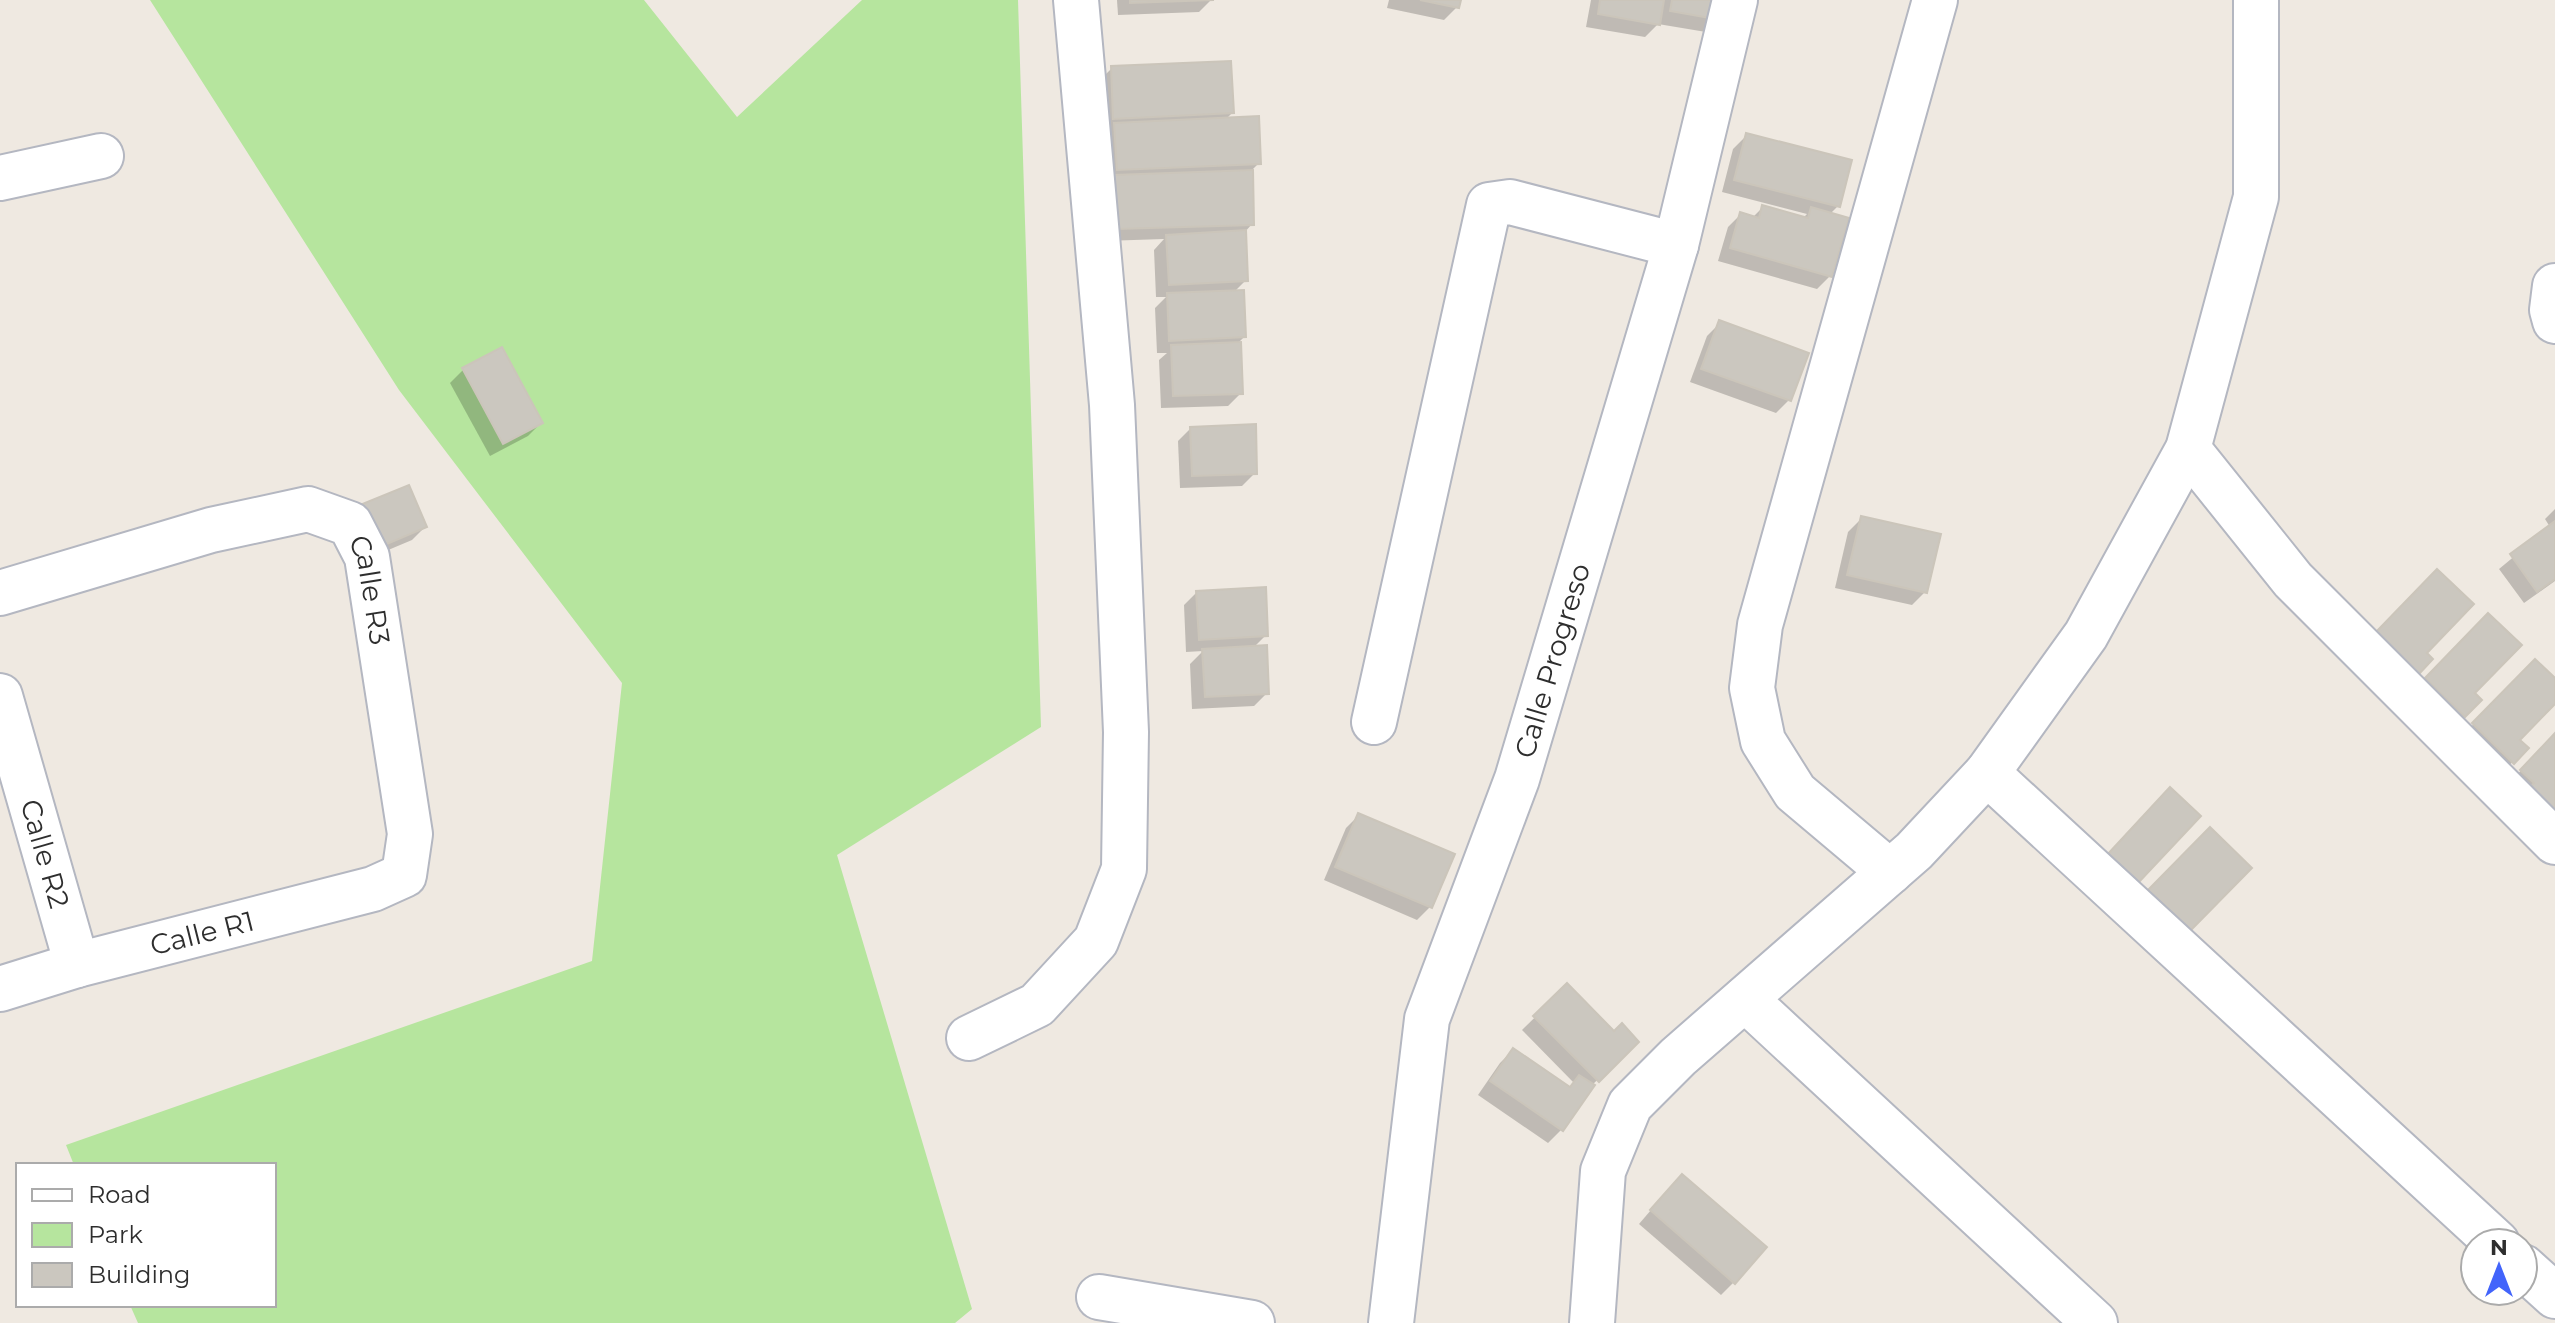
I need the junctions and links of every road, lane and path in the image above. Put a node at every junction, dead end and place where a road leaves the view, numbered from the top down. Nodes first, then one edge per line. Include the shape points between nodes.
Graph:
1 (1076, 0) edge
2 (1735, 0) edge
3 (1935, 0) edge
4 (2256, 0) edge
5 (101, 156) dead end
6 (0, 178) edge
7 (1676, 245) junction
8 (2555, 286) edge
9 (2555, 321) edge
10 (2188, 449) junction
11 (0, 593) edge
12 (0, 696) edge
13 (1374, 722) dead end
14 (1987, 773) junction
15 (2555, 842) edge
16 (1890, 872) junction
17 (404, 875) joint
18 (77, 965) junction
19 (0, 989) edge
20 (1745, 999) junction
21 (969, 1038) dead end
22 (2480, 1227) edge
23 (2539, 1282) edge
24 (2555, 1296) edge
25 (1099, 1297) dead end
26 (1252, 1323) edge
27 (1391, 1323) edge
28 (1592, 1323) edge
29 (2095, 1323) edge

1 - 21 street via 1112,405 1126,732 1124,869 1096,941 1037,1005
2 - 7 street, Calle Progreso
3 - 16 street via 1760,625 1752,688 1763,741 1795,792
4 - 10 street via 2256,197
5 - 6 street
7 - 13 street via 1510,202 1489,205
7 - 27 street, Calle Progreso via 1517,779 1427,1019
8 - 9 street
10 - 14 street via 2086,635
10 - 15 street via 2293,580
11 - 17 street, Calle R3 via 211,530 308,509 350,524 367,557 410,834
12 - 18 street, Calle R2
14 - 16 street
14 - 22 street
16 - 20 street
17 - 18 street, Calle R1 via 373,889
18 - 19 street, Calle R1
20 - 28 street via 1630,1105 1603,1171
20 - 29 street
23 - 24 street
25 - 26 street

